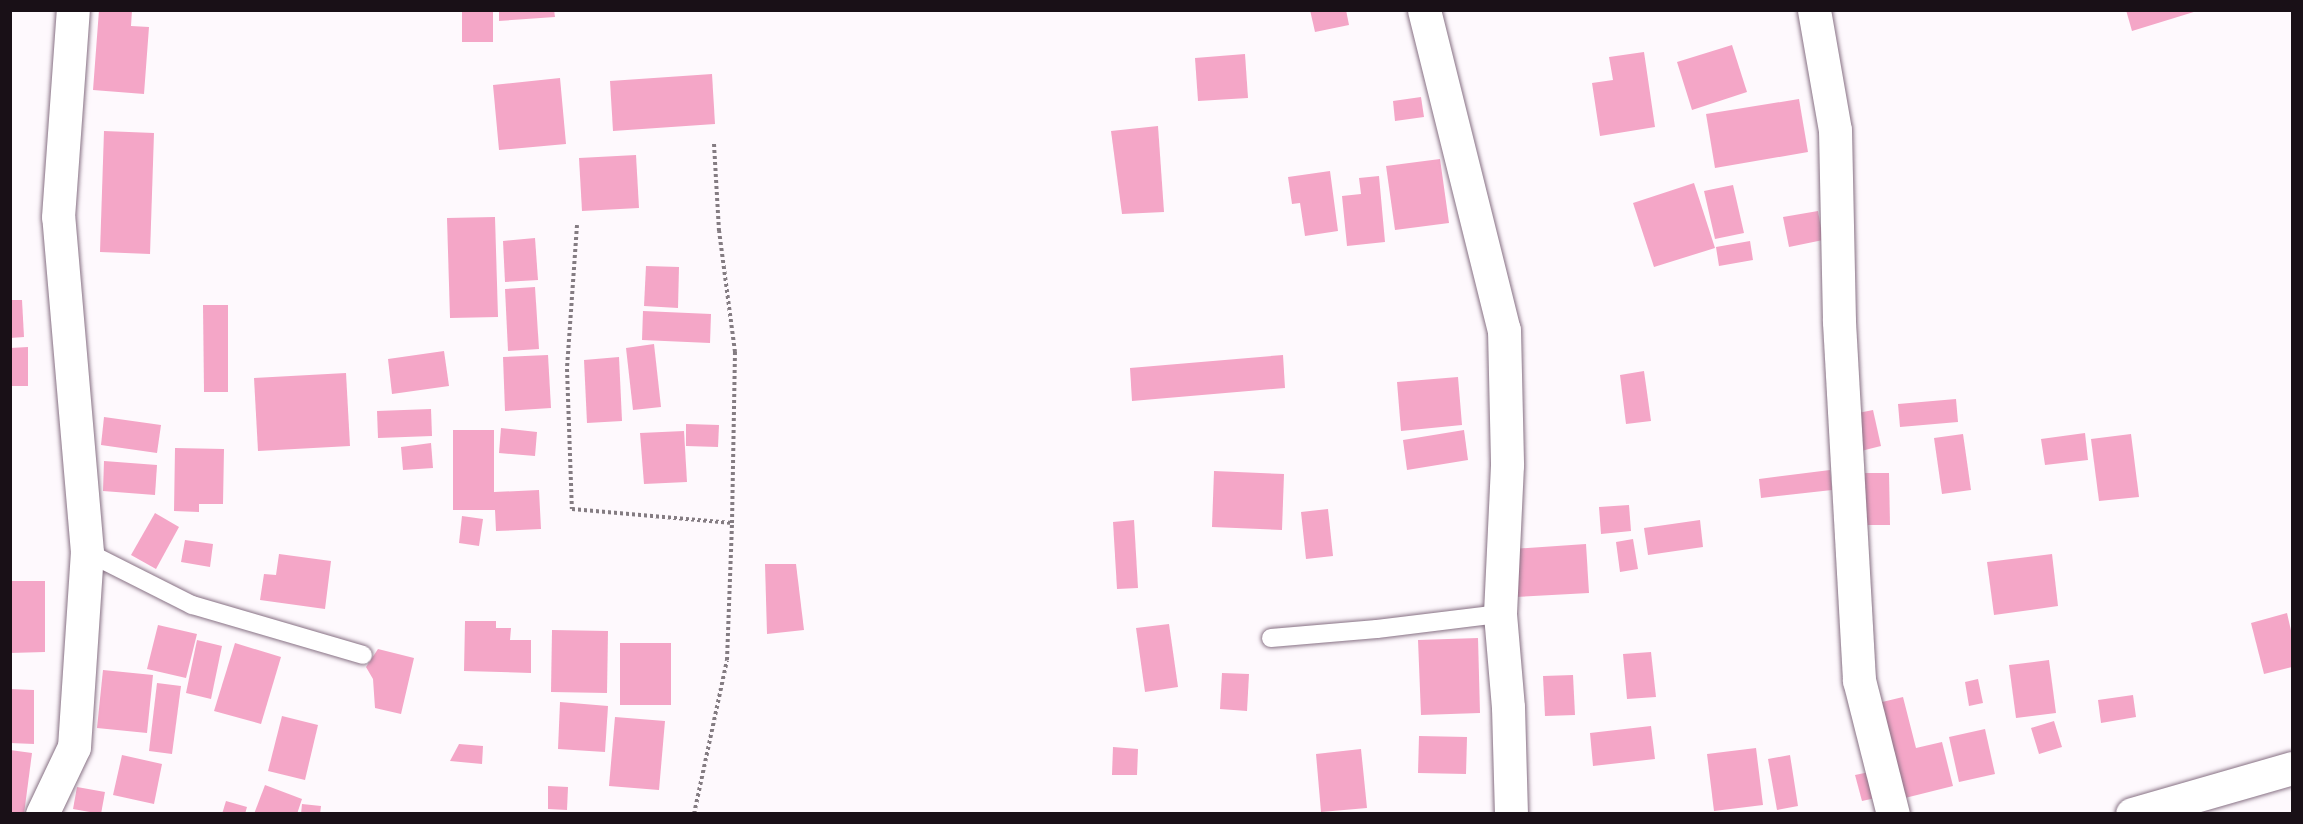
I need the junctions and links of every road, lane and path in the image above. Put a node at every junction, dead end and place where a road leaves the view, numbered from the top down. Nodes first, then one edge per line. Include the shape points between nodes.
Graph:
1 (73, 10) edge
2 (1424, 10) edge
3 (1814, 10) edge
4 (714, 143) dead end
5 (577, 225) dead end
6 (732, 523) junction
7 (87, 552) junction
8 (1500, 614) junction
9 (1271, 638) dead end
10 (363, 655) dead end
11 (2292, 768) edge
12 (42, 813) edge
13 (694, 813) edge
14 (1511, 813) edge
15 (1893, 813) edge
16 (2132, 813) edge

1 - 7 street via 58,217
2 - 8 street via 1504,330 1507,465
3 - 15 street via 1835,130 1839,322 1859,680
4 - 6 path via 719,231 735,352
5 - 6 path via 567,369 572,509
6 - 13 path via 727,660
7 - 10 lane via 192,605
7 - 12 street via 74,747
8 - 9 lane
8 - 14 street
11 - 16 street

